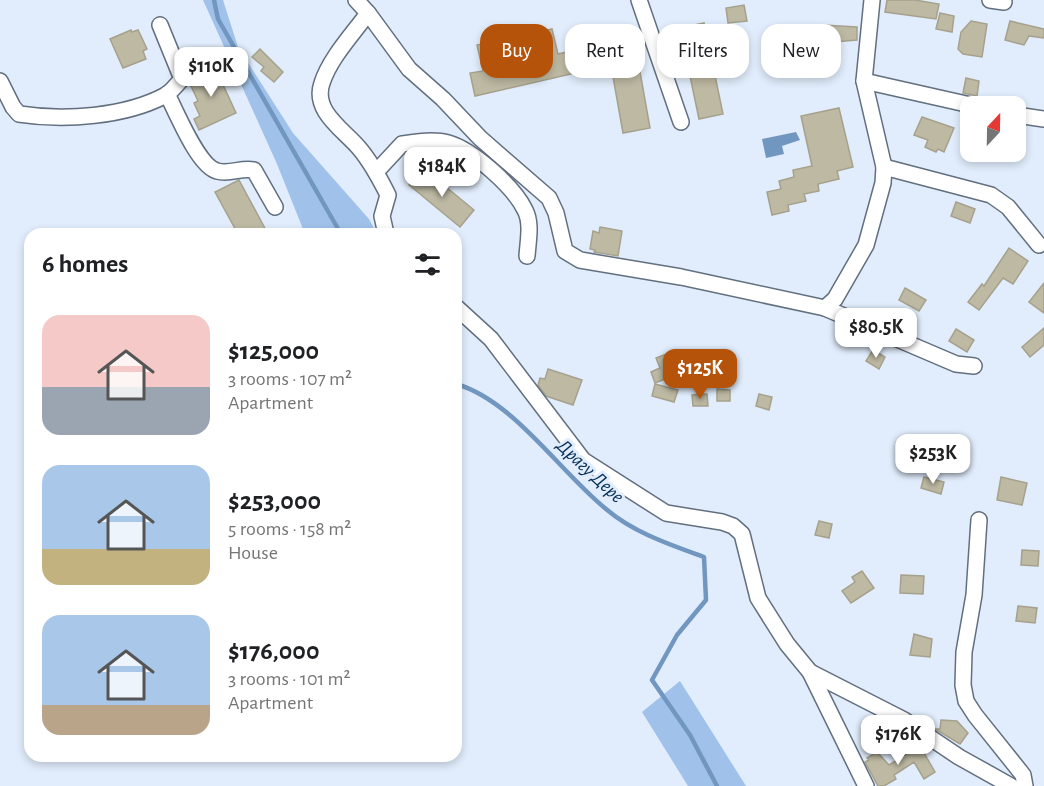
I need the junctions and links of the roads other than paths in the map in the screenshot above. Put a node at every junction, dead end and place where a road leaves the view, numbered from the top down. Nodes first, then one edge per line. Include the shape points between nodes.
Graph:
1 (356, 0) edge
2 (639, 0) edge
3 (872, 0) edge
4 (368, 13) junction
5 (160, 25) dead end
6 (0, 81) edge
7 (864, 81) junction
8 (167, 94) junction
9 (960, 103) edge
10 (1026, 116) edge
11 (1044, 119) edge
12 (681, 122) dead end
13 (884, 167) junction
14 (376, 172) junction
15 (275, 207) dead end
16 (385, 228) edge
17 (1039, 245) dead end
18 (527, 256) dead end
19 (825, 308) junction
20 (462, 312) edge
21 (974, 366) dead end
22 (979, 520) dead end
23 (810, 672) junction
24 (867, 786) edge
25 (1011, 786) edge
26 (1025, 786) edge

1 - 4 street
2 - 12 street
3 - 7 street
4 - 14 street via 327,73 320,100 327,114
4 - 19 street via 409,69 549,198 565,251 580,260
5 - 8 street via 182,78
6 - 8 street via 19,114 32,116 86,115 129,108
7 - 9 street
7 - 13 street
8 - 15 street via 204,164 217,171 254,170
10 - 11 street
13 - 17 street via 991,195 1008,207
13 - 19 street via 866,246 835,299
14 - 16 street via 388,195 382,216
14 - 18 street via 402,144 447,143 464,149 506,184 526,210
19 - 21 street via 956,364
20 - 23 street via 491,339 583,460 666,513 733,525 742,534 758,598
22 - 26 street via 963,685 966,701 1023,775
23 - 24 street
23 - 25 street via 903,720

